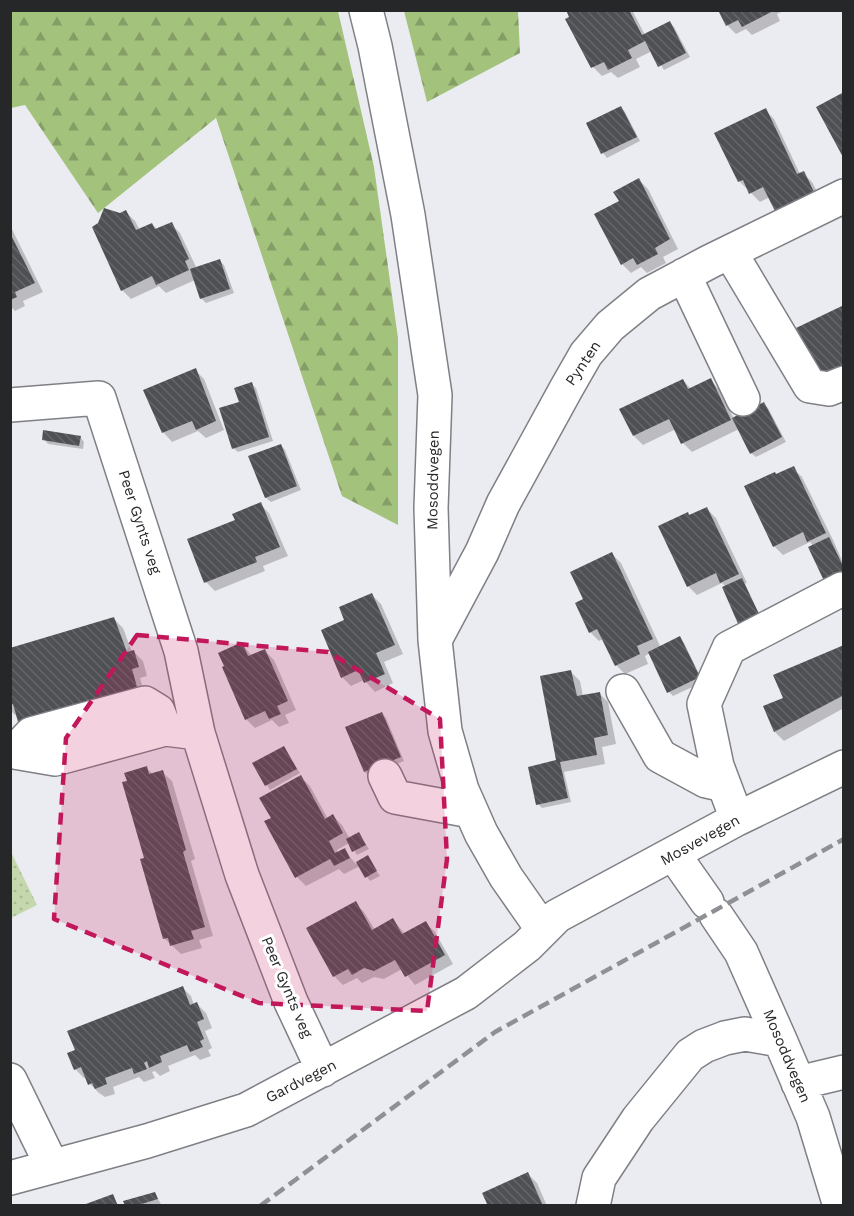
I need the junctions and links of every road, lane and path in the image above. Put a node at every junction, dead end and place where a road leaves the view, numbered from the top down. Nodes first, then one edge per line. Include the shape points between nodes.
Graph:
1 (366, 10) edge
2 (843, 196) edge
3 (730, 252) junction
4 (684, 275) junction
5 (843, 383) edge
6 (743, 399) dead end
7 (10, 405) edge
8 (842, 589) edge
9 (435, 640) junction
10 (623, 691) dead end
11 (198, 733) junction
12 (12, 750) edge
13 (843, 767) edge
14 (385, 776) dead end
15 (724, 785) junction
16 (471, 811) junction
17 (737, 819) junction
18 (674, 855) junction
19 (550, 923) junction
20 (780, 1040) junction
21 (323, 1070) junction
22 (843, 1072) edge
23 (10, 1080) edge
24 (798, 1083) junction
25 (52, 1166) junction
26 (10, 1178) edge
27 (593, 1206) edge
28 (840, 1206) edge

1 - 9 street, Mosoddvegen via 408,215 435,395 431,508
2 - 3 street, Pynten
3 - 4 street, Pynten
3 - 5 street via 810,386 829,389
4 - 6 street
4 - 9 street, Pynten via 649,294 610,326 586,354 502,504 482,552
7 - 11 street, Peer Gynts veg via 99,398 181,651
8 - 15 street via 729,648 704,704
9 - 16 street, Mosoddvegen via 445,730
10 - 15 street via 660,756 706,781
11 - 12 street via 165,729 55,759
11 - 21 street, Peer Gynts veg via 242,875 291,1002
13 - 17 street, Mosvevegen
14 - 16 street via 395,797
15 - 17 street
16 - 19 street, Mosoddvegen via 506,877
17 - 18 street, Mosvevegen
18 - 19 street, Mosvevegen
18 - 20 street, Mosoddvegen via 741,952
19 - 21 street, Gardvegen via 466,993
20 - 24 street, Mosoddvegen
20 - 27 street via 745,1034 704,1046 690,1055 638,1119 599,1178
21 - 25 street, Gardvegen via 246,1110
22 - 24 street
23 - 25 street
24 - 28 street, Mosoddvegen via 813,1117
25 - 26 street, Gardvegen

